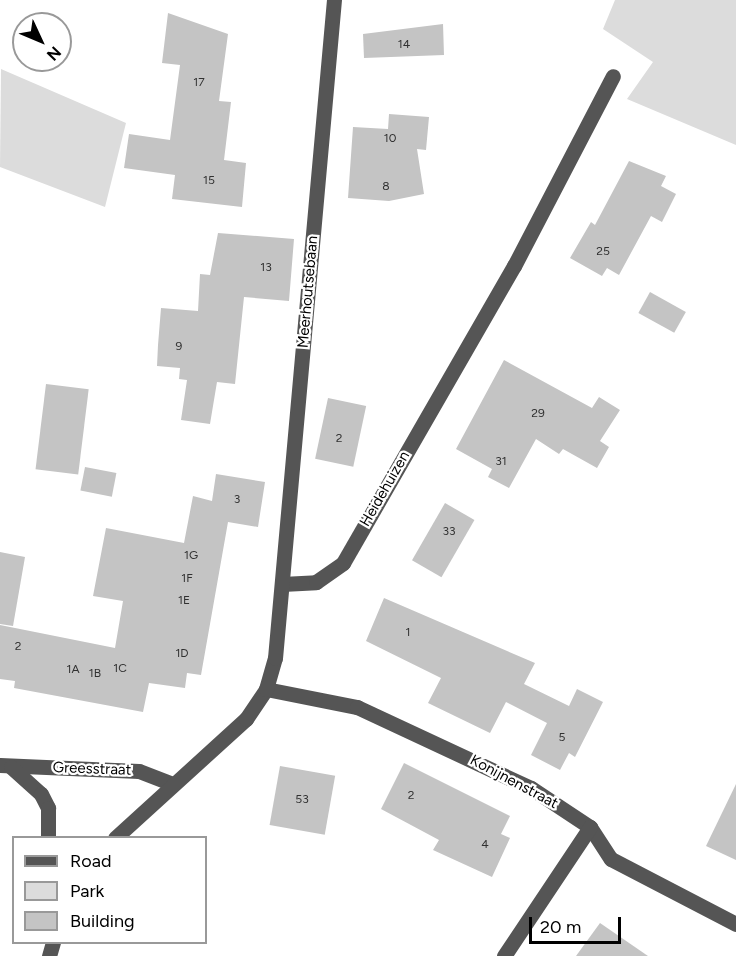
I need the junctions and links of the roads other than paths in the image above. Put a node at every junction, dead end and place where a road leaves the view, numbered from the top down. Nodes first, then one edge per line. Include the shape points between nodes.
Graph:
1 (334, 0) edge
2 (613, 76) dead end
3 (282, 584) junction
4 (266, 689) junction
5 (6, 766) edge
6 (171, 783) junction
7 (590, 827) junction
8 (48, 836) edge
9 (116, 836) edge
10 (736, 924) edge
11 (504, 956) edge

1 - 3 street, Meerhoutsebaan
2 - 3 street, Heidehuizen via 514,266 343,563 316,582
3 - 4 street via 275,658
4 - 6 street via 246,719
4 - 7 street, Konijnenstraat via 357,707 391,720 531,788
5 - 6 street, Greesstraat via 139,771
5 - 8 street, Greesstraat via 41,794 48,808
6 - 9 street
7 - 10 street, Konijnenstraat via 611,859
7 - 11 street

